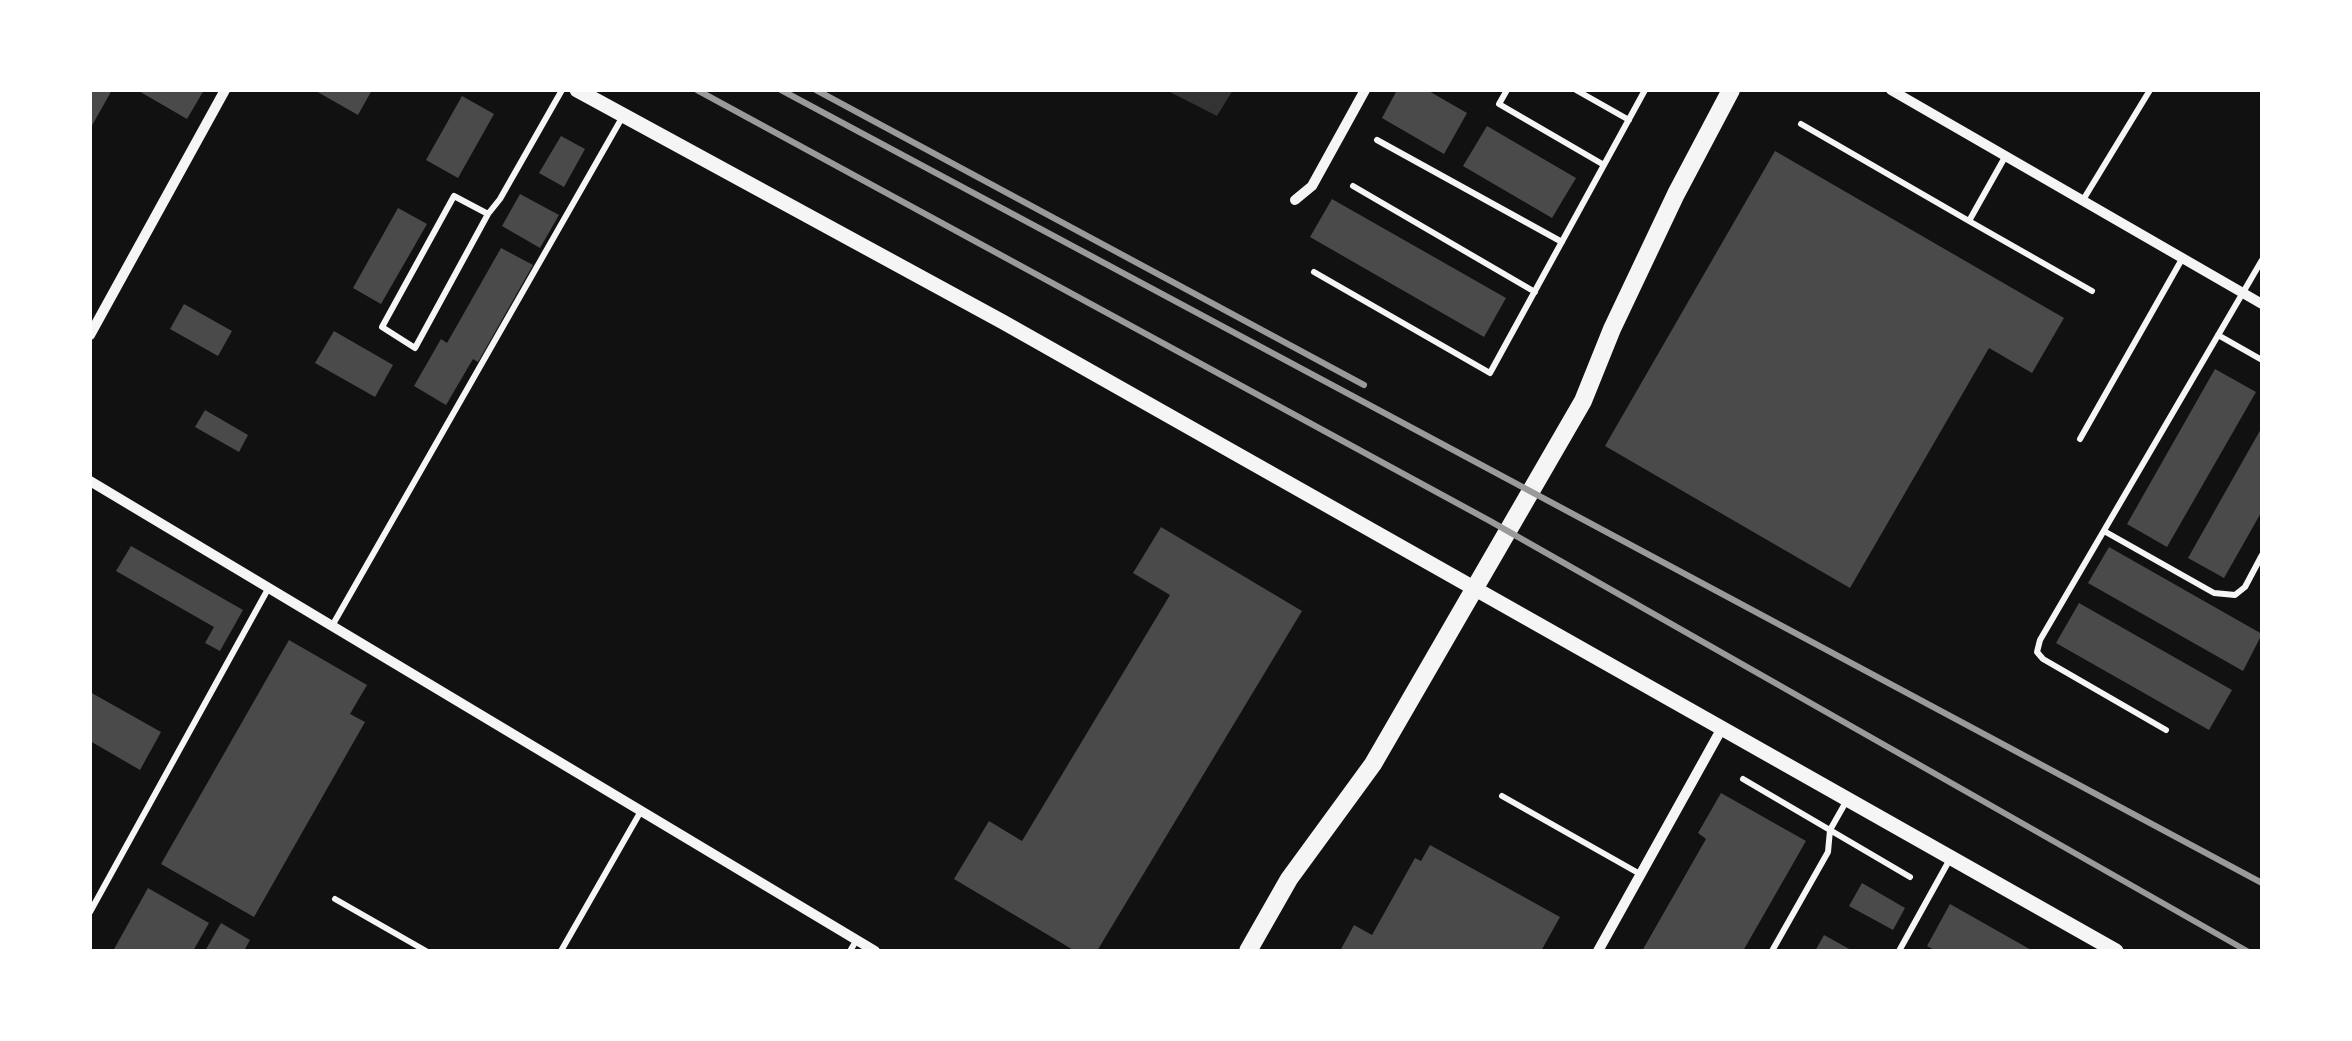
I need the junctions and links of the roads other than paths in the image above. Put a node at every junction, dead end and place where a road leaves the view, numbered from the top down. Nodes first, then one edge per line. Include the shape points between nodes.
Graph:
1 (225, 90) edge
2 (562, 90) edge
3 (577, 90) edge
4 (1365, 90) edge
5 (1507, 90) edge
6 (1576, 90) edge
7 (1645, 90) edge
8 (1731, 90) edge
9 (1891, 90) edge
10 (2150, 90) edge
11 (623, 115) junction
12 (1629, 120) junction
13 (1801, 124) dead end
14 (1377, 140) dead end
15 (2005, 156) junction
16 (1604, 165) junction
17 (1352, 186) dead end
18 (1295, 200) dead end
19 (2083, 200) junction
20 (488, 214) junction
21 (1969, 220) junction
22 (1562, 242) junction
23 (2182, 258) junction
24 (2262, 260) edge
25 (1314, 272) dead end
26 (2092, 291) dead end
27 (1535, 292) junction
28 (2243, 293) junction
29 (2262, 304) edge
30 (90, 335) edge
31 (2218, 335) junction
32 (2262, 360) edge
33 (2080, 439) dead end
34 (90, 481) edge
35 (2104, 531) junction
36 (2262, 556) edge
37 (268, 588) junction
38 (332, 626) junction
39 (1722, 728) junction
40 (2166, 730) dead end
41 (1743, 779) dead end
42 (1502, 796) dead end
43 (1848, 799) junction
44 (642, 810) junction
45 (1830, 830) junction
46 (1951, 858) junction
47 (1641, 875) junction
48 (1910, 877) dead end
49 (335, 899) dead end
50 (90, 912) edge
51 (853, 946) edge
52 (426, 951) edge
53 (561, 951) edge
54 (874, 951) edge
55 (1248, 951) edge
56 (1598, 951) edge
57 (1772, 951) edge
58 (1899, 951) edge
59 (2116, 951) edge

1 - 30 street
2 - 20 lane
3 - 11 street
4 - 18 street via 1312,186
5 - 16 lane via 1499,104
6 - 12 lane
7 - 12 lane
8 - 55 main road via 1582,401 1373,764 1289,879
9 - 15 street
10 - 19 lane
11 - 38 lane
11 - 39 street
12 - 16 lane
13 - 21 lane
14 - 22 lane
15 - 19 street
15 - 21 lane
16 - 22 lane
17 - 27 lane
19 - 23 street
20 - 20 lane via 415,348 382,327 454,196
21 - 26 lane
22 - 27 lane
23 - 28 street
23 - 33 lane
24 - 28 lane
25 - 27 lane via 1490,374
28 - 29 street
28 - 31 lane
31 - 32 lane
31 - 35 lane
34 - 37 street
35 - 36 lane via 2214,593 2234,595 2245,588
35 - 40 lane via 2038,652
37 - 38 street
37 - 50 lane
38 - 44 street
39 - 43 street
39 - 47 street
41 - 45 lane
42 - 47 lane
43 - 45 lane
43 - 46 street
44 - 51 street
44 - 53 lane
45 - 48 lane
45 - 57 lane via 1828,852
46 - 58 lane
46 - 59 street
47 - 56 street
49 - 52 lane
51 - 54 street

